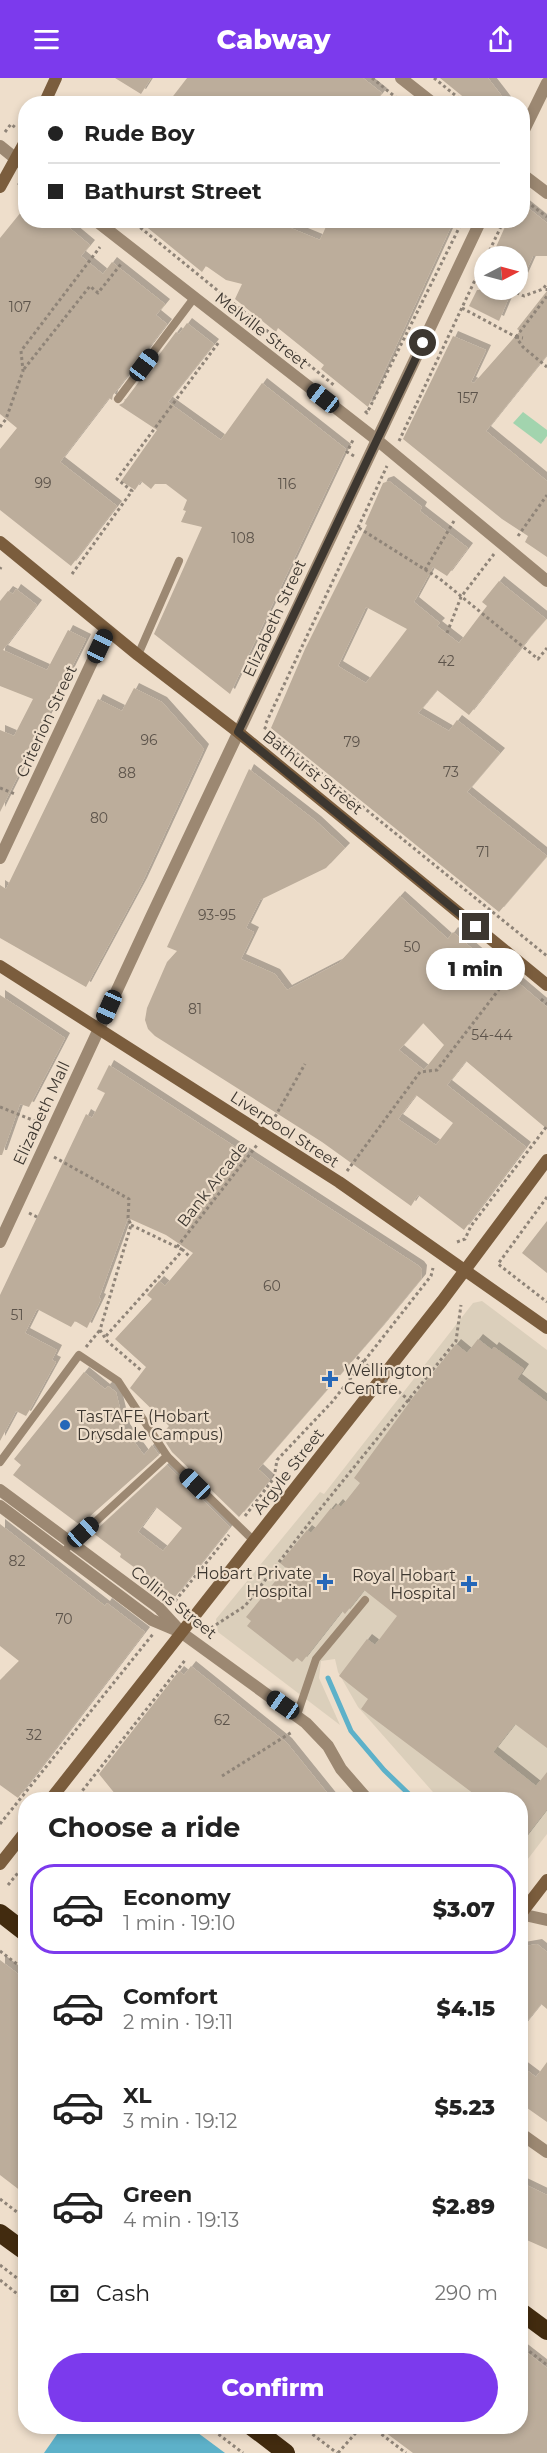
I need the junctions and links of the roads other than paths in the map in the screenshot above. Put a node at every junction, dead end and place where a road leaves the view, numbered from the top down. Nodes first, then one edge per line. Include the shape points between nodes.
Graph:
1 (56, 78) edge
2 (401, 78) edge
3 (547, 83) edge
4 (48, 96) edge
5 (424, 96) edge
6 (530, 118) edge
7 (0, 146) edge
8 (18, 161) edge
9 (18, 165) edge
10 (530, 180) edge
11 (0, 187) edge
12 (547, 193) edge
13 (105, 228) edge
14 (477, 228) edge
15 (194, 298) junction
16 (118, 399) dead end
17 (377, 440) junction
18 (0, 542) edge
19 (179, 561) dead end
20 (547, 581) edge
21 (107, 630) junction
22 (138, 655) junction
23 (238, 732) junction
24 (0, 858) edge
25 (0, 966) edge
26 (547, 985) edge
27 (98, 1031) junction
28 (547, 1160) edge
29 (0, 1242) edge
30 (465, 1270) junction
31 (547, 1328) edge
32 (167, 1456) junction
33 (0, 1462) edge
34 (0, 1490) edge
35 (0, 1506) edge
36 (254, 1541) junction
37 (72, 1543) junction
38 (62, 1552) junction
39 (365, 1600) dead end
40 (182, 1633) junction
41 (302, 1719) junction
42 (56, 1792) edge
43 (361, 1792) edge
44 (18, 1842) edge
45 (0, 1864) edge
46 (547, 1880) edge
47 (528, 1905) edge
48 (0, 1913) edge
49 (528, 1916) edge
50 (547, 1920) edge
51 (18, 1927) edge
52 (528, 2139) edge
53 (547, 2152) edge
54 (0, 2233) edge
55 (18, 2246) edge
56 (528, 2317) edge
57 (547, 2331) edge
58 (261, 2434) edge
59 (286, 2453) edge

1 - 4 main road
2 - 5 street
3 - 6 street
7 - 8 street
9 - 11 main road
10 - 12 street
13 - 15 street, Melville Street
14 - 17 street, Elizabeth Street
15 - 16 lane
15 - 17 street, Melville Street
17 - 20 street, Melville Street
17 - 23 street, Elizabeth Street
18 - 21 main road, Bathurst Street
19 - 22 lane
21 - 22 main road, Bathurst Street
21 - 24 street, Criterion Street
22 - 23 main road, Bathurst Street
23 - 26 main road, Bathurst Street
23 - 27 street, Elizabeth Street
25 - 27 main road, Liverpool Street
27 - 29 street, Elizabeth Mall
27 - 30 main road, Liverpool Street via 339,1182
28 - 30 main road, Argyle Street
30 - 31 main road, Liverpool Street
30 - 36 main road, Argyle Street
32 - 33 lane via 118,1381 79,1355
32 - 36 lane
32 - 37 lane
34 - 37 street, Collins Street
35 - 38 street
36 - 40 main road, Argyle Street
37 - 38 lane
37 - 40 street, Collins Street via 159,1608
38 - 40 street via 152,1620
39 - 41 lane via 315,1659
40 - 41 street, Collins Street
40 - 42 main road, Argyle Street
41 - 43 street, Collins Street via 322,1738
44 - 45 main road
46 - 47 main road
48 - 51 highway
49 - 50 street
52 - 53 street
54 - 55 highway
56 - 57 highway
58 - 59 highway

